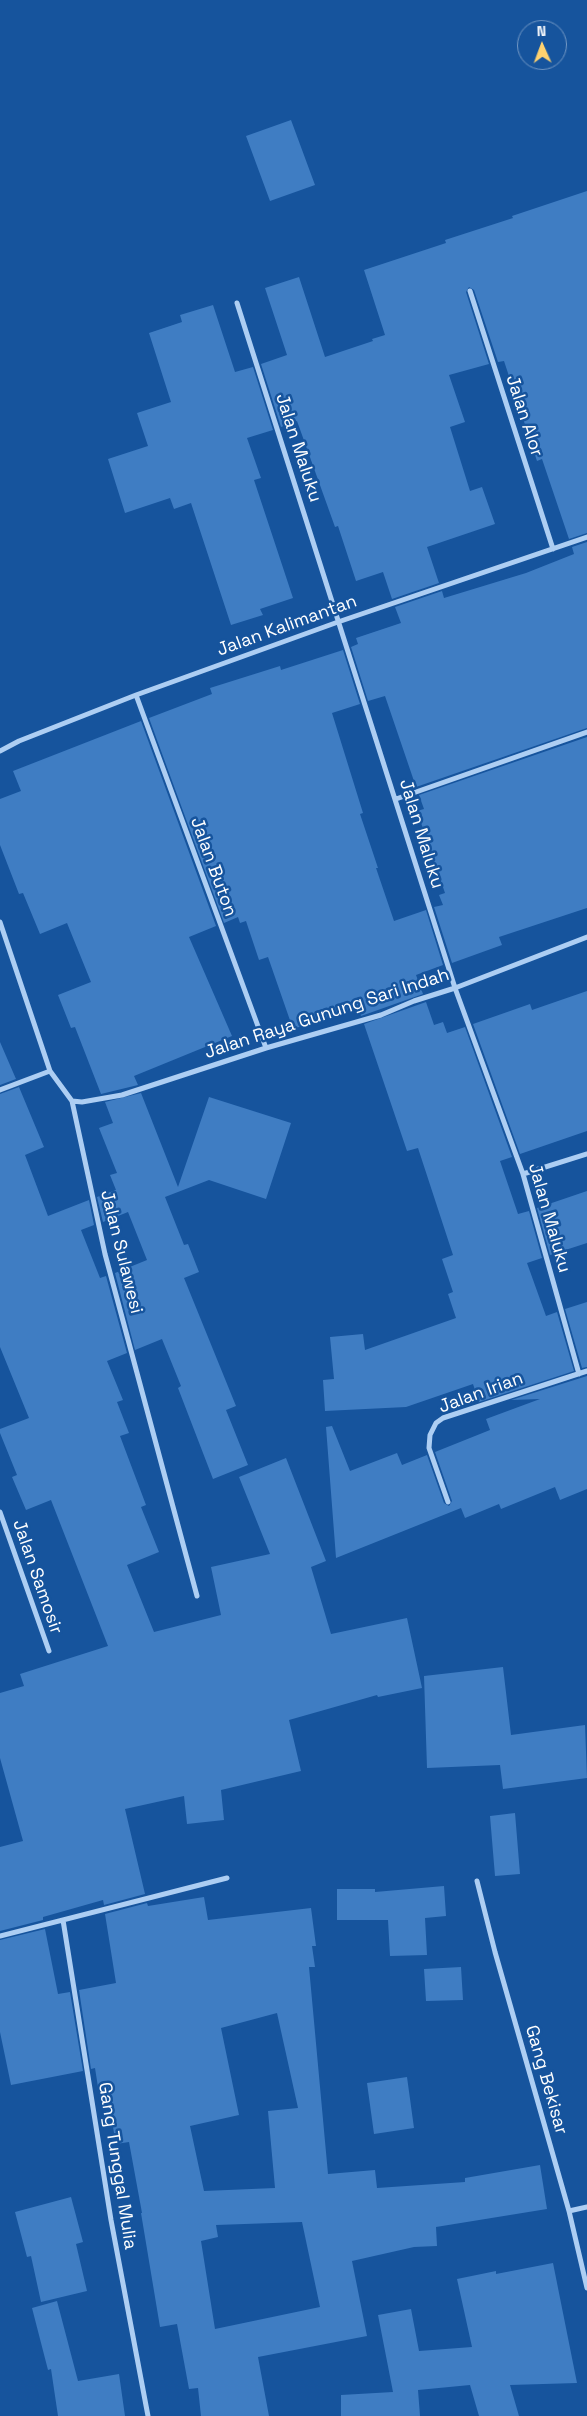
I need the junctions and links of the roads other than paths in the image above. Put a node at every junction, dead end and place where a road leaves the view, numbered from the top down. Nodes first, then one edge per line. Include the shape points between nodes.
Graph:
1 (470, 291) dead end
2 (237, 303) dead end
3 (587, 537) edge
4 (553, 548) junction
5 (338, 622) junction
6 (136, 695) junction
7 (587, 732) edge
8 (0, 751) edge
9 (396, 799) junction
10 (0, 922) edge
11 (587, 937) edge
12 (455, 988) junction
13 (266, 1048) junction
14 (50, 1071) junction
15 (0, 1090) edge
16 (72, 1101) junction
17 (587, 1154) edge
18 (523, 1174) junction
19 (587, 1371) edge
20 (579, 1374) junction
21 (448, 1502) dead end
22 (0, 1512) edge
23 (196, 1596) dead end
24 (49, 1651) dead end
25 (227, 1878) dead end
26 (477, 1881) dead end
27 (63, 1920) junction
28 (0, 1936) edge
29 (587, 2207) edge
30 (569, 2211) junction
31 (587, 2288) edge
32 (148, 2416) edge

1 - 4 street, Jalan Alor
2 - 5 street, Jalan Maluku
3 - 4 street, Jalan Kalimantan
4 - 5 street, Jalan Kalimantan
5 - 6 street, Jalan Kalimantan
5 - 9 street, Jalan Maluku
6 - 8 street, Jalan Kalimantan
6 - 13 street, Jalan Buton
7 - 9 street
9 - 12 street, Jalan Maluku
10 - 14 street, Jalan Sulawesi
11 - 12 street, Jalan Raya Gunung Sari Indah
12 - 13 street, Jalan Raya Gunung Sari Indah via 381,1015
12 - 18 street, Jalan Maluku
13 - 16 street, Jalan Raya Gunung Sari Indah via 122,1095
14 - 15 street
14 - 16 street, Jalan Sulawesi
16 - 23 street, Jalan Sulawesi via 105,1254
17 - 18 street
18 - 20 street, Jalan Maluku
19 - 20 street, Jalan Irian
20 - 21 street, Jalan Irian via 443,1418 436,1424 430,1435 429,1448
22 - 24 street, Jalan Samosir
25 - 27 street
26 - 30 street, Gang Bekisar
27 - 28 street
27 - 32 street, Gang Tunggal Mulia via 111,2220
29 - 30 street
30 - 31 street, Gang Bekisar

